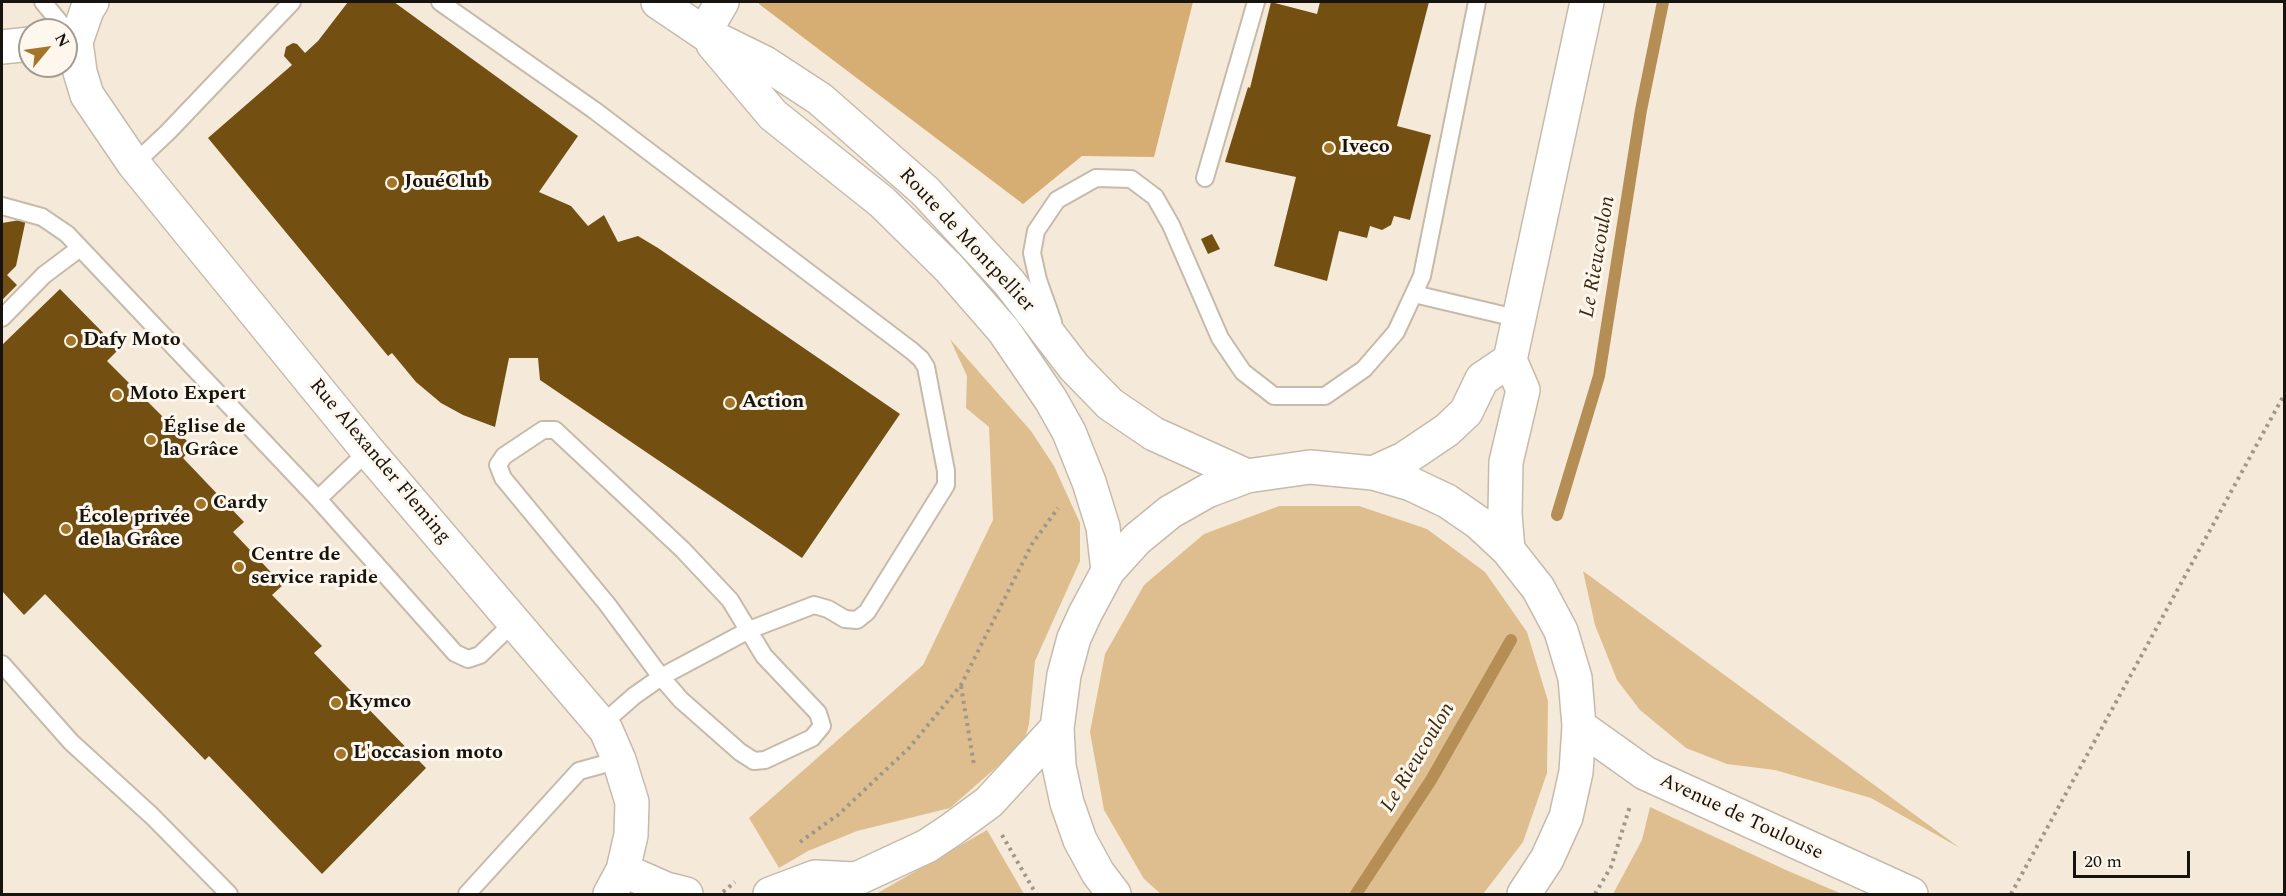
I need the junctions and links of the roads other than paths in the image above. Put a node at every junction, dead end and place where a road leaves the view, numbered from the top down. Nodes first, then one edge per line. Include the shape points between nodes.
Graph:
1 (44, 2) edge
2 (92, 2) edge
3 (292, 2) edge
4 (440, 2) edge
5 (658, 2) edge
6 (722, 2) edge
7 (1256, 2) edge
8 (1477, 2) edge
9 (1587, 2) edge
10 (55, 18) edge
11 (78, 28) edge
12 (704, 33) junction
13 (18, 45) edge
14 (2, 47) edge
15 (78, 65) edge
16 (134, 164) junction
17 (1205, 178) dead end
18 (2, 206) edge
19 (80, 248) junction
20 (1413, 294) junction
21 (2, 318) edge
22 (1520, 319) junction
23 (1510, 360) junction
24 (1074, 367) junction
25 (369, 451) junction
26 (1373, 473) junction
27 (1247, 476) junction
28 (318, 499) junction
29 (1508, 550) junction
30 (1108, 571) junction
31 (514, 622) junction
32 (749, 630) junction
33 (2, 664) edge
34 (661, 677) junction
35 (602, 725) junction
36 (1579, 726) junction
37 (1057, 728) junction
38 (619, 760) junction
39 (855, 879) junction
40 (617, 882) edge
41 (229, 894) edge
42 (467, 894) edge
43 (686, 894) edge
44 (770, 894) edge
45 (824, 894) edge
46 (1114, 894) edge
47 (1524, 894) edge
48 (1911, 894) edge

1 - 10 lane
2 - 11 main road
3 - 16 lane
4 - 32 lane via 594,110 912,351 926,367 946,485 867,612 857,620 845,619 814,605
5 - 12 main road, Route de Montpellier
6 - 12 main road
7 - 17 lane
8 - 20 lane via 1422,276
9 - 22 main road
12 - 24 main road, Route de Montpellier via 765,63 820,99 925,191 1008,281
12 - 30 main road, Route de Montpellier via 773,115 882,202 949,268 1004,331 1069,432 1103,527
13 - 14 main road
15 - 16 main road, Rue Alexander Fleming via 87,95
16 - 25 main road, Rue Alexander Fleming
18 - 19 lane via 42,217
19 - 21 lane via 44,275
19 - 28 lane
20 - 22 lane
20 - 24 lane via 1396,332 1364,369 1325,396 1274,396 1243,372 1220,338 1155,197 1131,180 1096,178 1057,200 1036,231 1032,253 1048,311
22 - 23 main road
23 - 26 main road via 1482,379 1466,412 1447,430 1404,459
23 - 29 main road via 1523,390 1506,462 1504,514
24 - 27 main road, Route de Montpellier via 1110,404 1154,434
25 - 28 lane
25 - 31 main road, Rue Alexander Fleming
26 - 27 main road via 1310,467
26 - 29 main road via 1411,484 1447,501
27 - 30 main road via 1207,491 1170,512 1137,539
28 - 31 lane via 455,653 468,660 480,655
29 - 36 main road via 1538,588 1561,632 1575,678
30 - 37 main road via 1074,638
31 - 35 main road, Rue Alexander Fleming
32 - 34 lane
32 - 34 lane via 764,656 818,712 822,726 812,738 765,760 754,761 681,700
32 - 34 lane via 730,600 683,550 555,430 543,430 504,456 498,465 503,478 607,604
33 - 41 lane via 71,741
34 - 35 lane
35 - 38 main road, Rue Alexander Fleming
36 - 47 main road via 1576,772 1566,817 1548,859
36 - 48 main road, Avenue de Toulouse via 1645,773
37 - 39 main road via 979,809 927,846
37 - 46 main road via 1059,766 1067,803 1080,840
38 - 40 main road, Rue Alexander Fleming via 632,802 631,835
38 - 42 lane via 579,771
39 - 44 main road via 815,877
39 - 45 main road
40 - 43 main road

